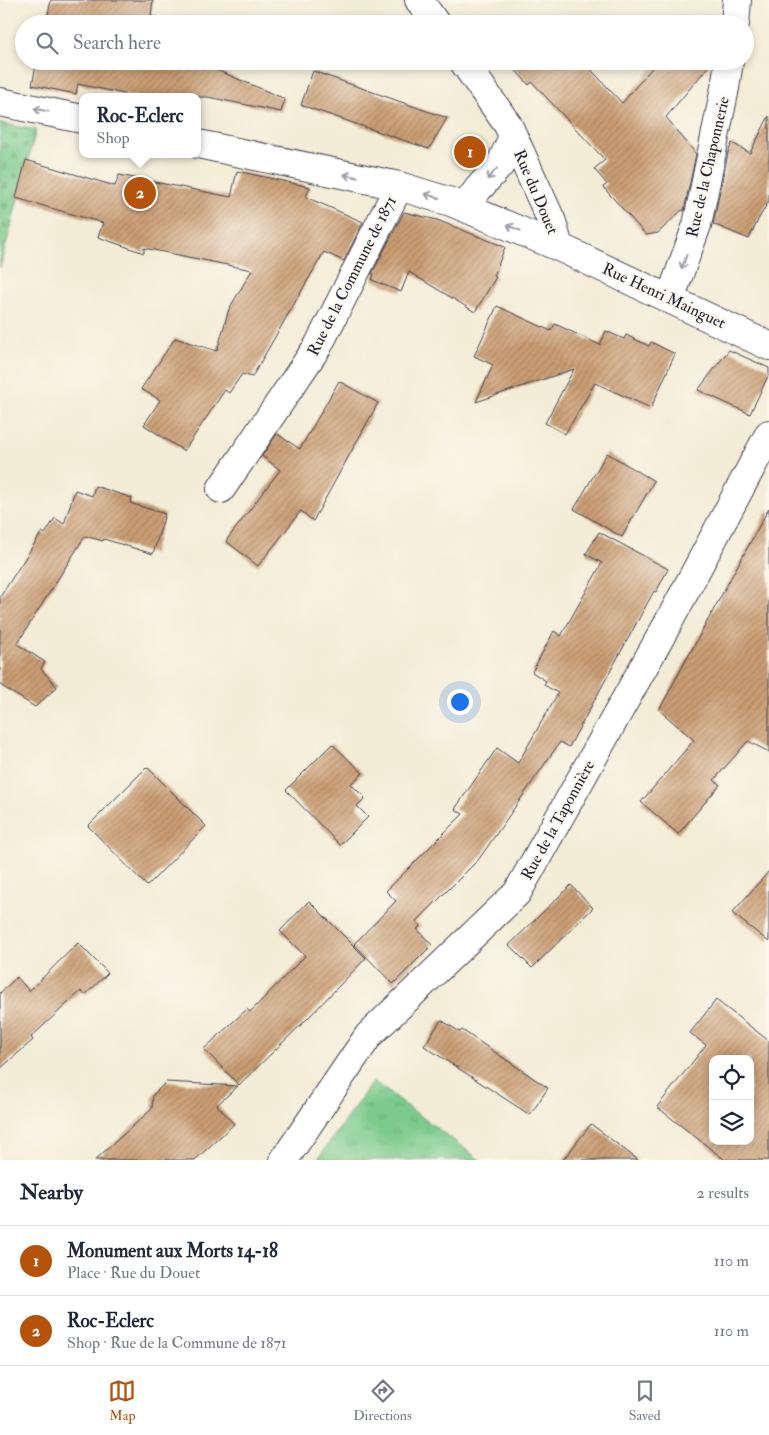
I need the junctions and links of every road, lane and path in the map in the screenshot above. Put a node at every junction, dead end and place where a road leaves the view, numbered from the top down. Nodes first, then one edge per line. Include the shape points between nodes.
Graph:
1 (419, 0) edge
2 (737, 0) edge
3 (430, 15) edge
4 (736, 15) edge
5 (469, 70) edge
6 (729, 70) edge
7 (0, 102) edge
8 (79, 118) edge
9 (513, 137) junction
10 (201, 145) edge
11 (399, 186) junction
12 (465, 207) junction
13 (559, 247) junction
14 (670, 299) junction
15 (769, 346) edge
16 (769, 434) edge
17 (221, 489) dead end
18 (284, 1160) edge

1 - 3 street
2 - 4 street
5 - 9 street, Rue du Douet
6 -> 14 street, Rue de la Chaponnerie via 697,225
8 -> 7 street
9 -> 12 street, Rue du Douet via 500,165
9 - 13 street, Rue du Douet via 552,222
11 -> 10 street, Rue de la Commune de 1871
12 -> 11 street, Rue de la Commune de 1871
11 - 17 street, Rue de la Commune de 1871 via 318,346
13 -> 12 street, Rue de la Commune de 1871
13 - 14 street, Rue Henri Mainguet
14 - 15 street, Rue Henri Mainguet
16 - 18 street, Rue de la Taponnière via 666,627 516,893 369,1035

